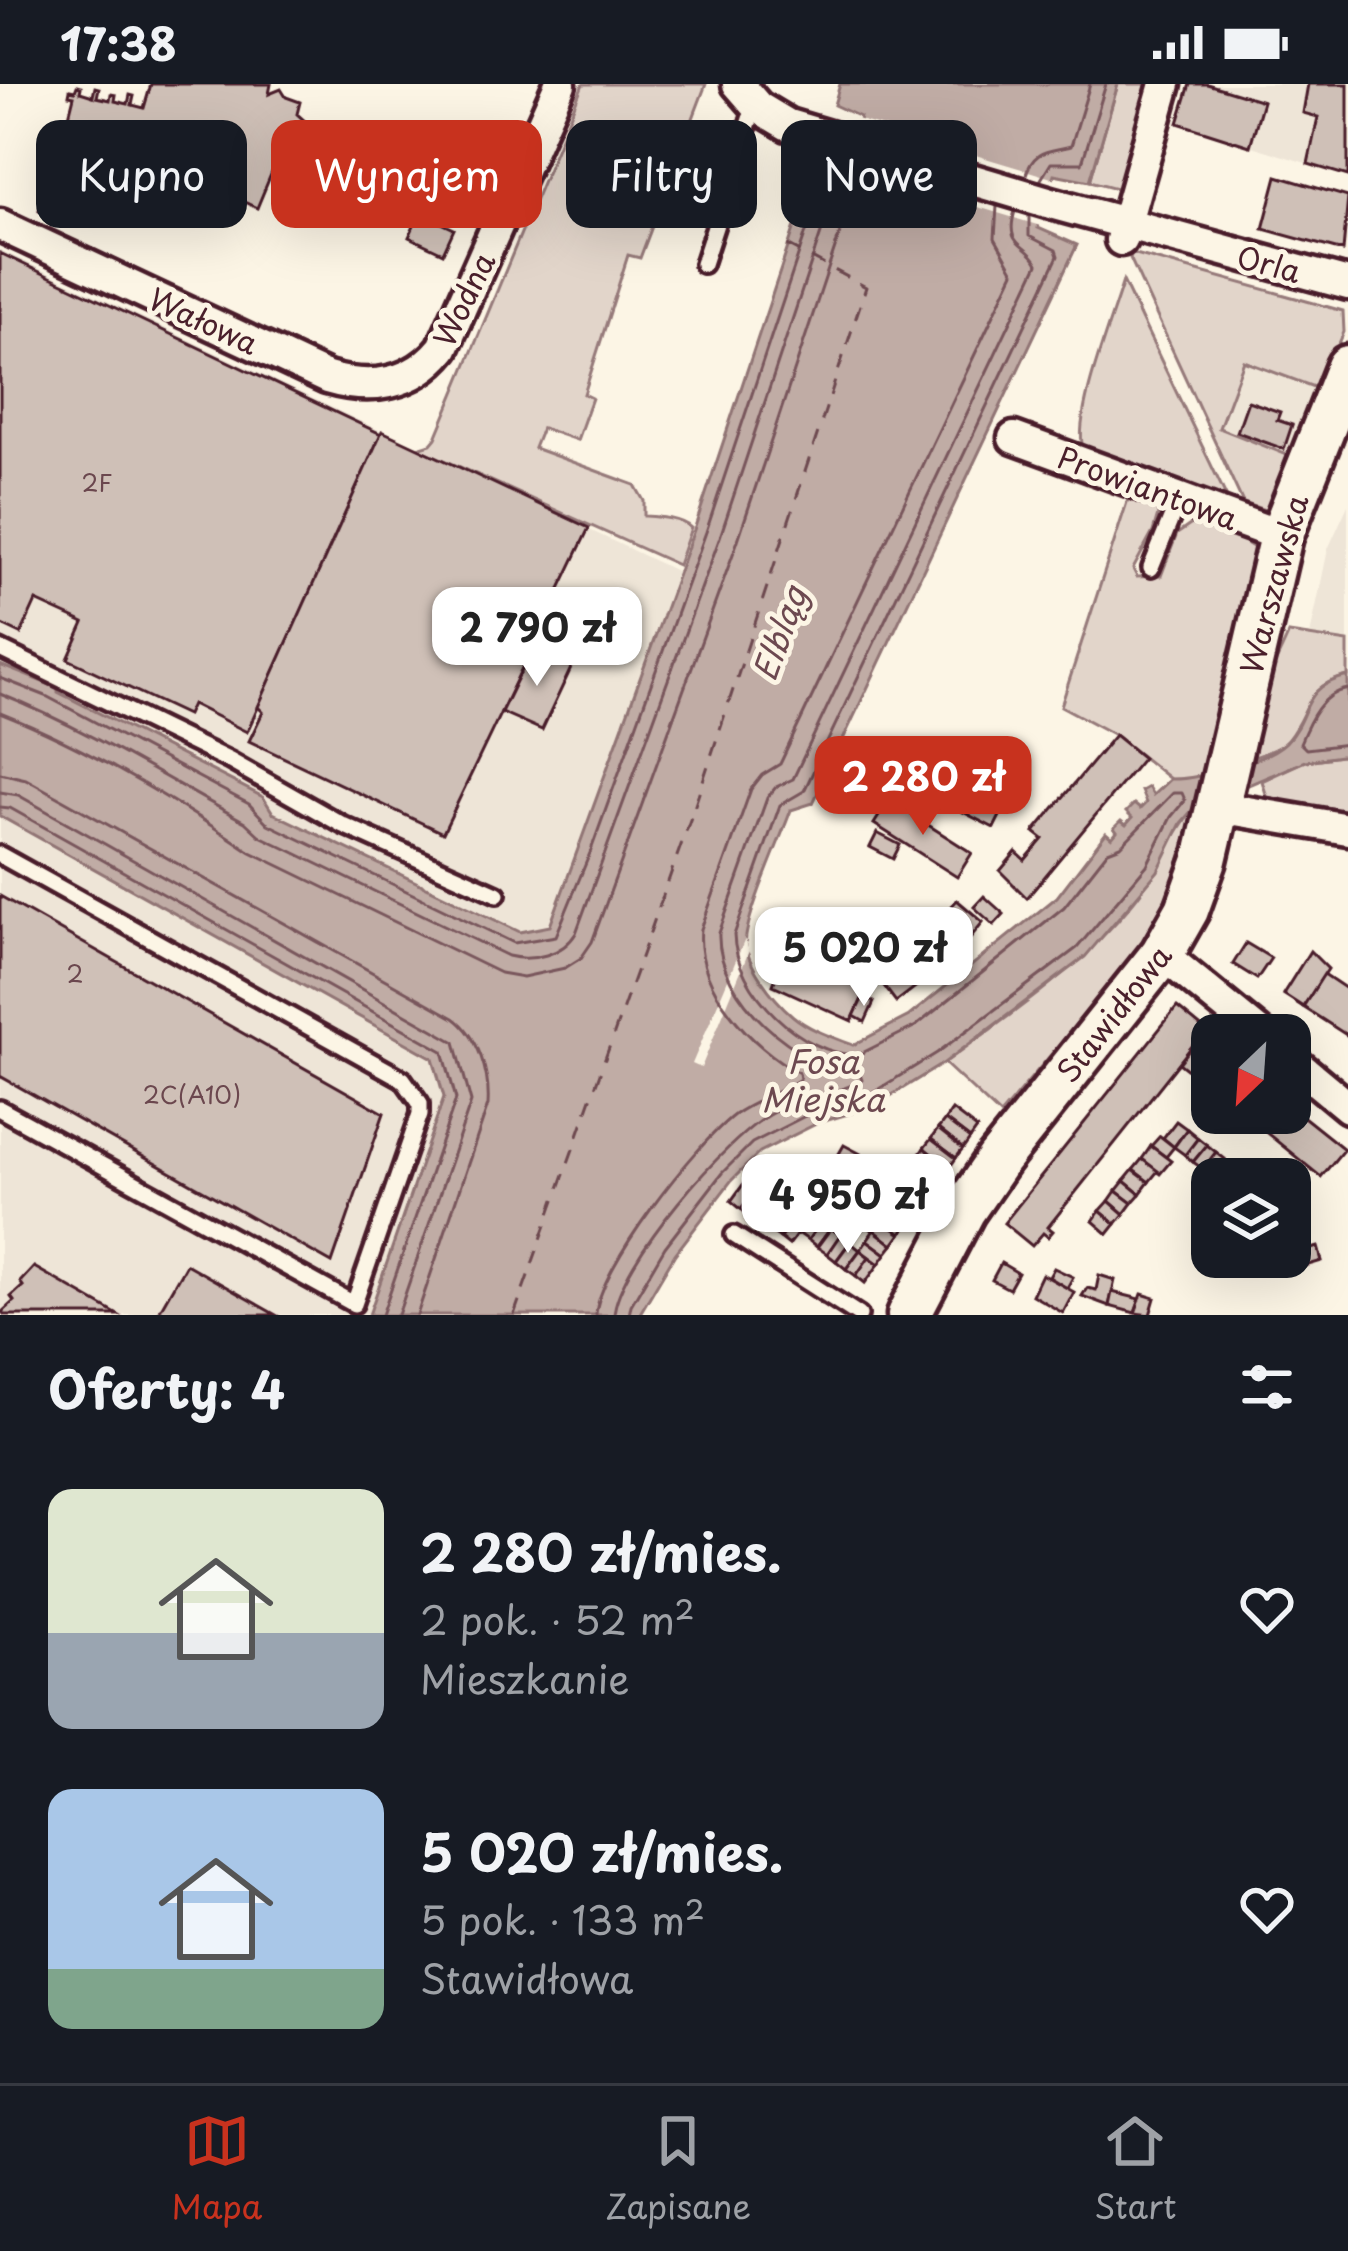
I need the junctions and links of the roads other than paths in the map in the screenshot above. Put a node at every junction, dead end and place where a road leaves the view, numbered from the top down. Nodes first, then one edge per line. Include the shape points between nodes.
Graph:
1 (560, 84) edge
2 (1165, 84) edge
3 (757, 92) edge
4 (0, 225) edge
5 (1122, 234) junction
6 (703, 264) dead end
7 (1348, 284) edge
8 (1348, 367) edge
9 (413, 374) joint
10 (1014, 438) dead end
11 (1179, 499) junction
12 (1281, 536) junction
13 (1151, 568) dead end
14 (0, 649) edge
15 (1218, 807) junction
16 (1348, 829) edge
17 (0, 855) edge
18 (497, 894) dead end
19 (1162, 954) junction
20 (1235, 1014) edge
21 (1311, 1076) edge
22 (1348, 1106) edge
23 (0, 1109) edge
24 (734, 1235) dead end
25 (352, 1310) edge
26 (859, 1315) edge
27 (909, 1315) edge

1 - 9 street, Wodna via 453,330
2 - 5 street
3 - 5 street, Orla via 788,124 1051,203
3 - 6 lane
4 - 9 street, Wałowa via 327,378 372,386
5 - 7 street, Orla
8 - 12 street, Warszawska
10 - 11 street, Prowiantowa
11 - 12 street, Prowiantowa
11 - 13 lane
12 - 15 street, Warszawska
14 - 18 lane via 343,825
15 - 16 street
15 - 19 street, Stawidłowa via 1186,910
17 - 25 lane via 412,1089 419,1114
19 - 20 street
19 - 27 street, Stawidłowa via 999,1159
21 - 22 street
23 - 25 lane
24 - 26 lane

